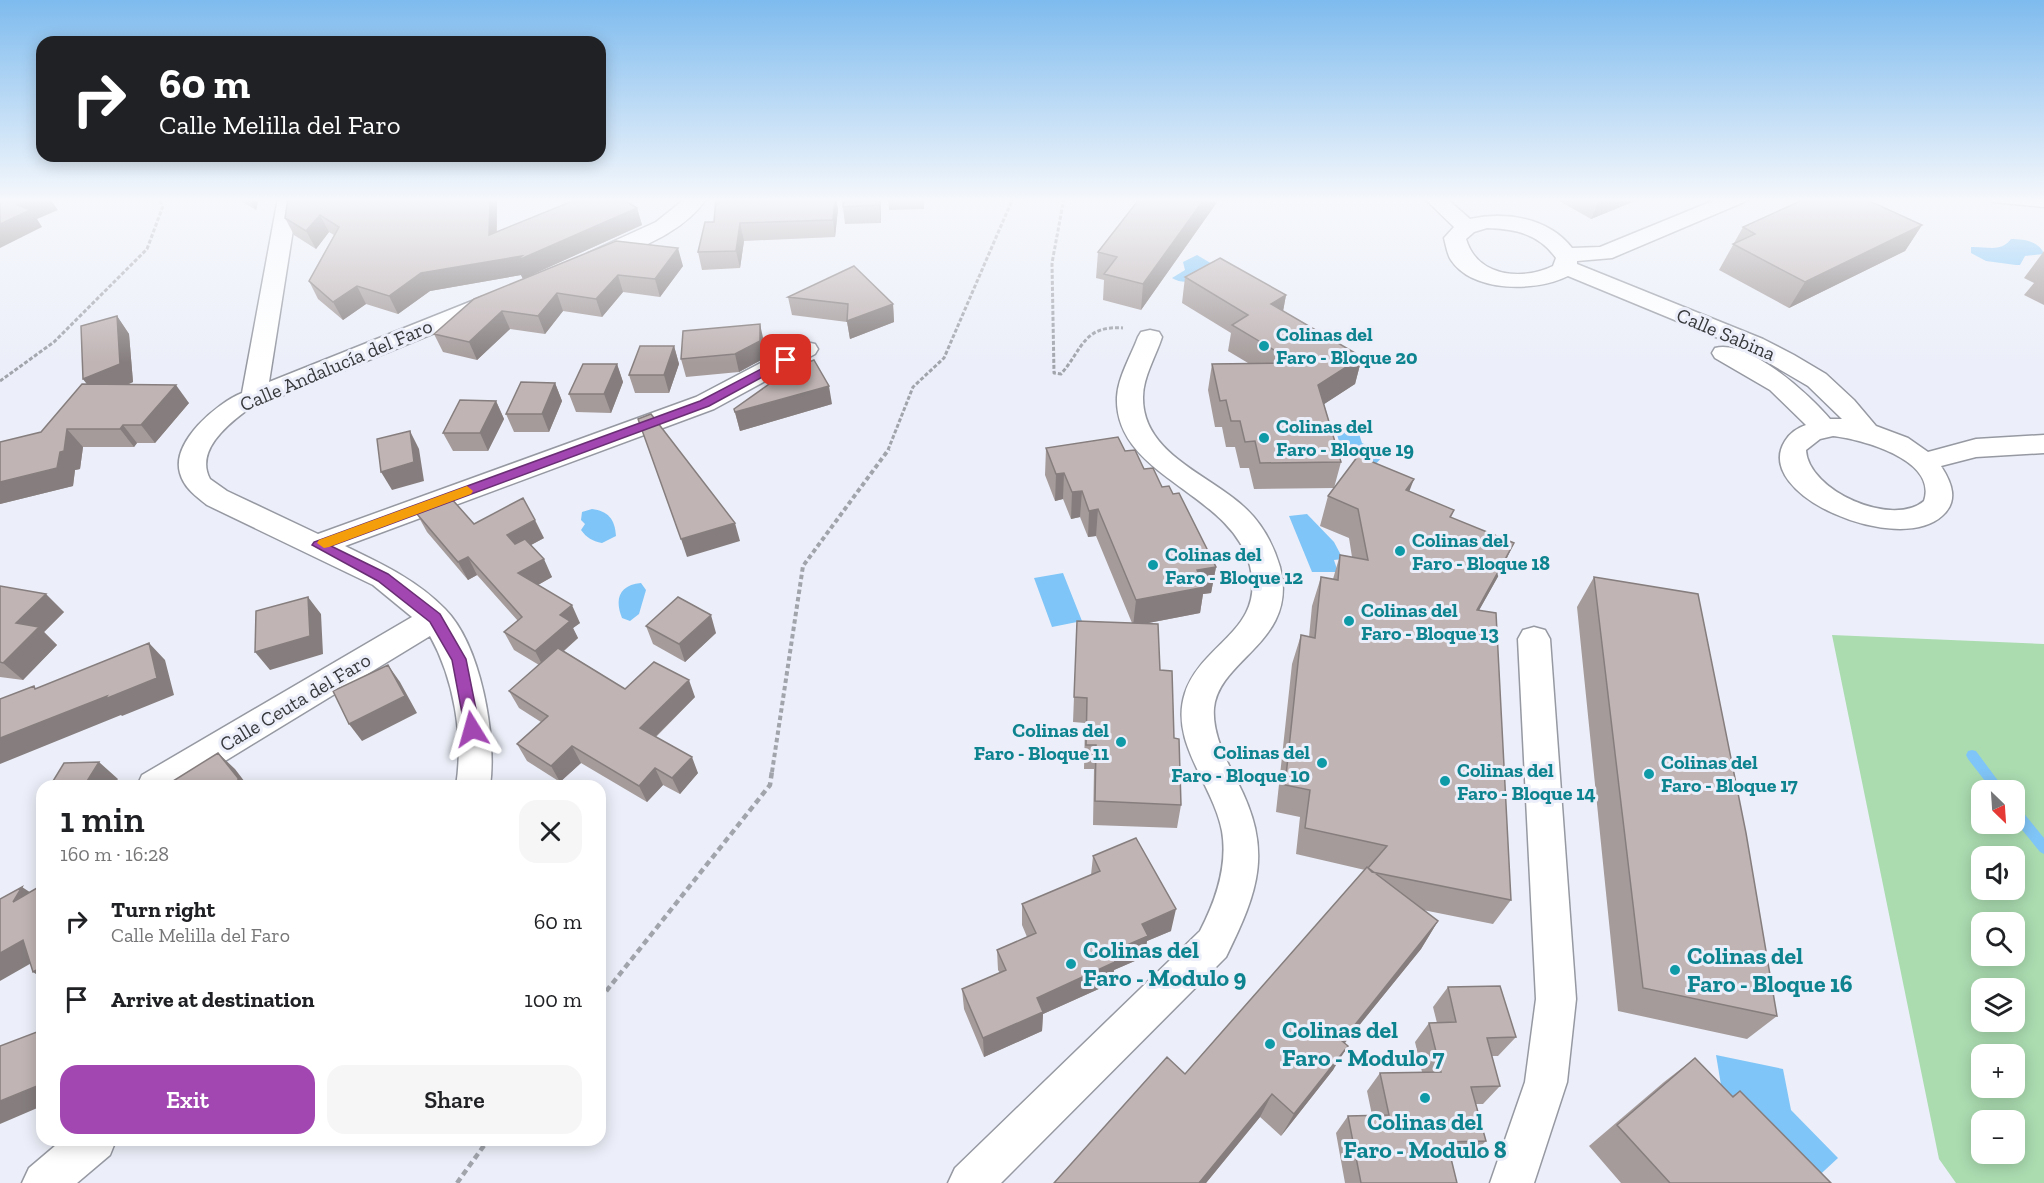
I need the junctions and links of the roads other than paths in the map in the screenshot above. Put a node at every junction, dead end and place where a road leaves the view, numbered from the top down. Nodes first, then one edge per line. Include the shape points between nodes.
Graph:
1 (279, 253) edge
2 (607, 253) edge
3 (1457, 253) edge
4 (1561, 253) edge
5 (1603, 253) edge
6 (1561, 267) junction
7 (573, 268) edge
8 (508, 295) edge
9 (1139, 333) road end
10 (806, 349) dead end
11 (254, 396) junction
12 (1824, 429) junction
13 (1866, 432) junction
14 (2044, 444) edge
15 (1924, 462) junction
16 (318, 545) junction
17 (435, 618) junction
18 (1534, 639) dead end
19 (164, 780) edge
20 (474, 780) edge
21 (88, 1146) edge
22 (44, 1183) edge
23 (970, 1183) edge
24 (1512, 1183) edge

1 - 11 street
2 - 7 street
3 - 6 street via 1472,268 1509,281 1529,282
4 - 6 street
5 - 6 street
6 - 12 street, Calle Sabina via 1759,371 1789,391
6 - 13 street, Calle Sabina via 1785,360 1816,380
8 - 11 street, Calle Andalucía del Faro
9 - 23 street via 1130,397 1134,425 1167,464 1229,508 1248,527 1267,578 1266,605 1254,631 1206,683 1198,706 1200,732 1208,756 1236,815 1239,877 1233,906 1213,944
10 - 16 street via 705,403
11 - 16 street, Calle Andalucía del Faro via 222,415 198,445 193,467 198,484 217,498
12 - 13 street
12 - 15 street via 1798,438 1791,449 1793,463 1816,491 1860,513 1908,520 1938,507 1942,494 1938,479
13 - 15 street via 1905,448
14 - 15 street via 1976,448
16 - 17 street, Calle Andalucía del Faro via 383,577
17 - 19 street, Calle Ceuta del Faro
17 - 20 street, Calle Andalucía del Faro via 459,659 471,710
18 - 24 street via 1556,999 1545,1082
21 - 22 street

